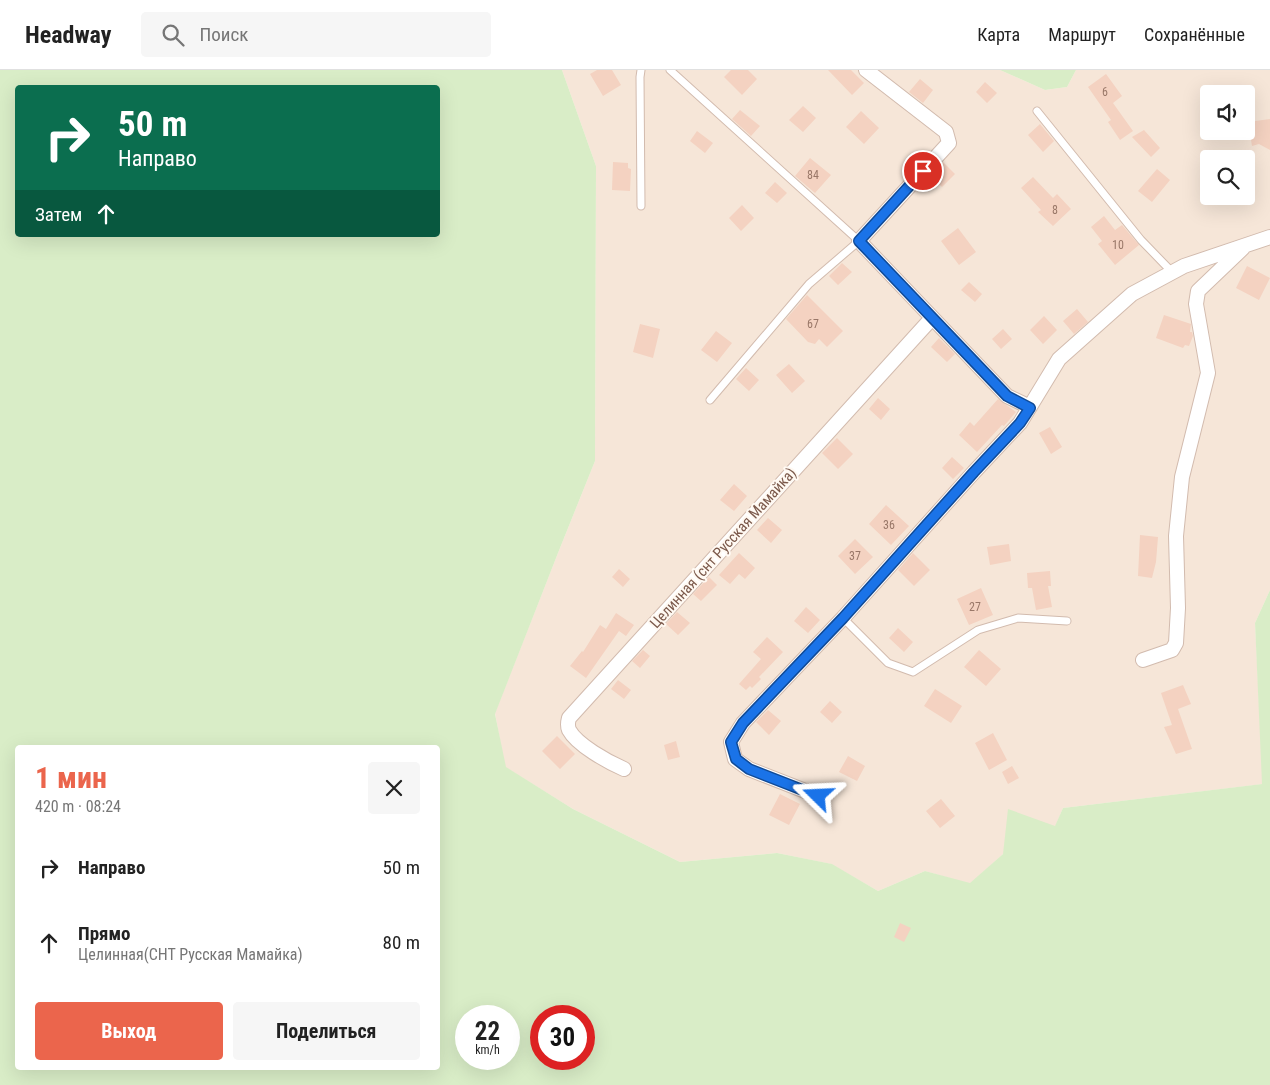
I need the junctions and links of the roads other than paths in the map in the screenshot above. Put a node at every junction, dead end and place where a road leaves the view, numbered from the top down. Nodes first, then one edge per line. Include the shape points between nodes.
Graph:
1 (641, 70) edge
2 (670, 70) edge
3 (866, 70) edge
4 (1037, 111) dead end
5 (641, 206) dead end
6 (1270, 237) edge
7 (859, 241) junction
8 (1245, 246) junction
9 (1172, 272) junction
10 (932, 318) junction
11 (710, 400) dead end
12 (1030, 408) junction
13 (843, 618) junction
14 (1067, 621) dead end
15 (1143, 660) dead end
16 (624, 769) dead end
17 (818, 796) dead end

1 - 5 lane
2 - 7 lane
3 - 7 street via 946,132 949,143
4 - 9 lane via 1141,240
6 - 8 street
7 - 10 street
7 - 11 lane via 809,284
8 - 9 street
8 - 15 street via 1198,291 1196,304 1208,373 1182,477 1176,536 1176,643 1172,650
9 - 12 street via 1132,294 1059,359
10 - 12 street via 1007,396
10 - 16 street, Целинная (снт Русская Мамайка) via 570,718 568,729 577,740 611,764
12 - 13 street via 1020,423
13 - 14 lane via 888,663 913,672 978,630 1018,618
13 - 17 street via 743,723 731,742 736,759 749,769

